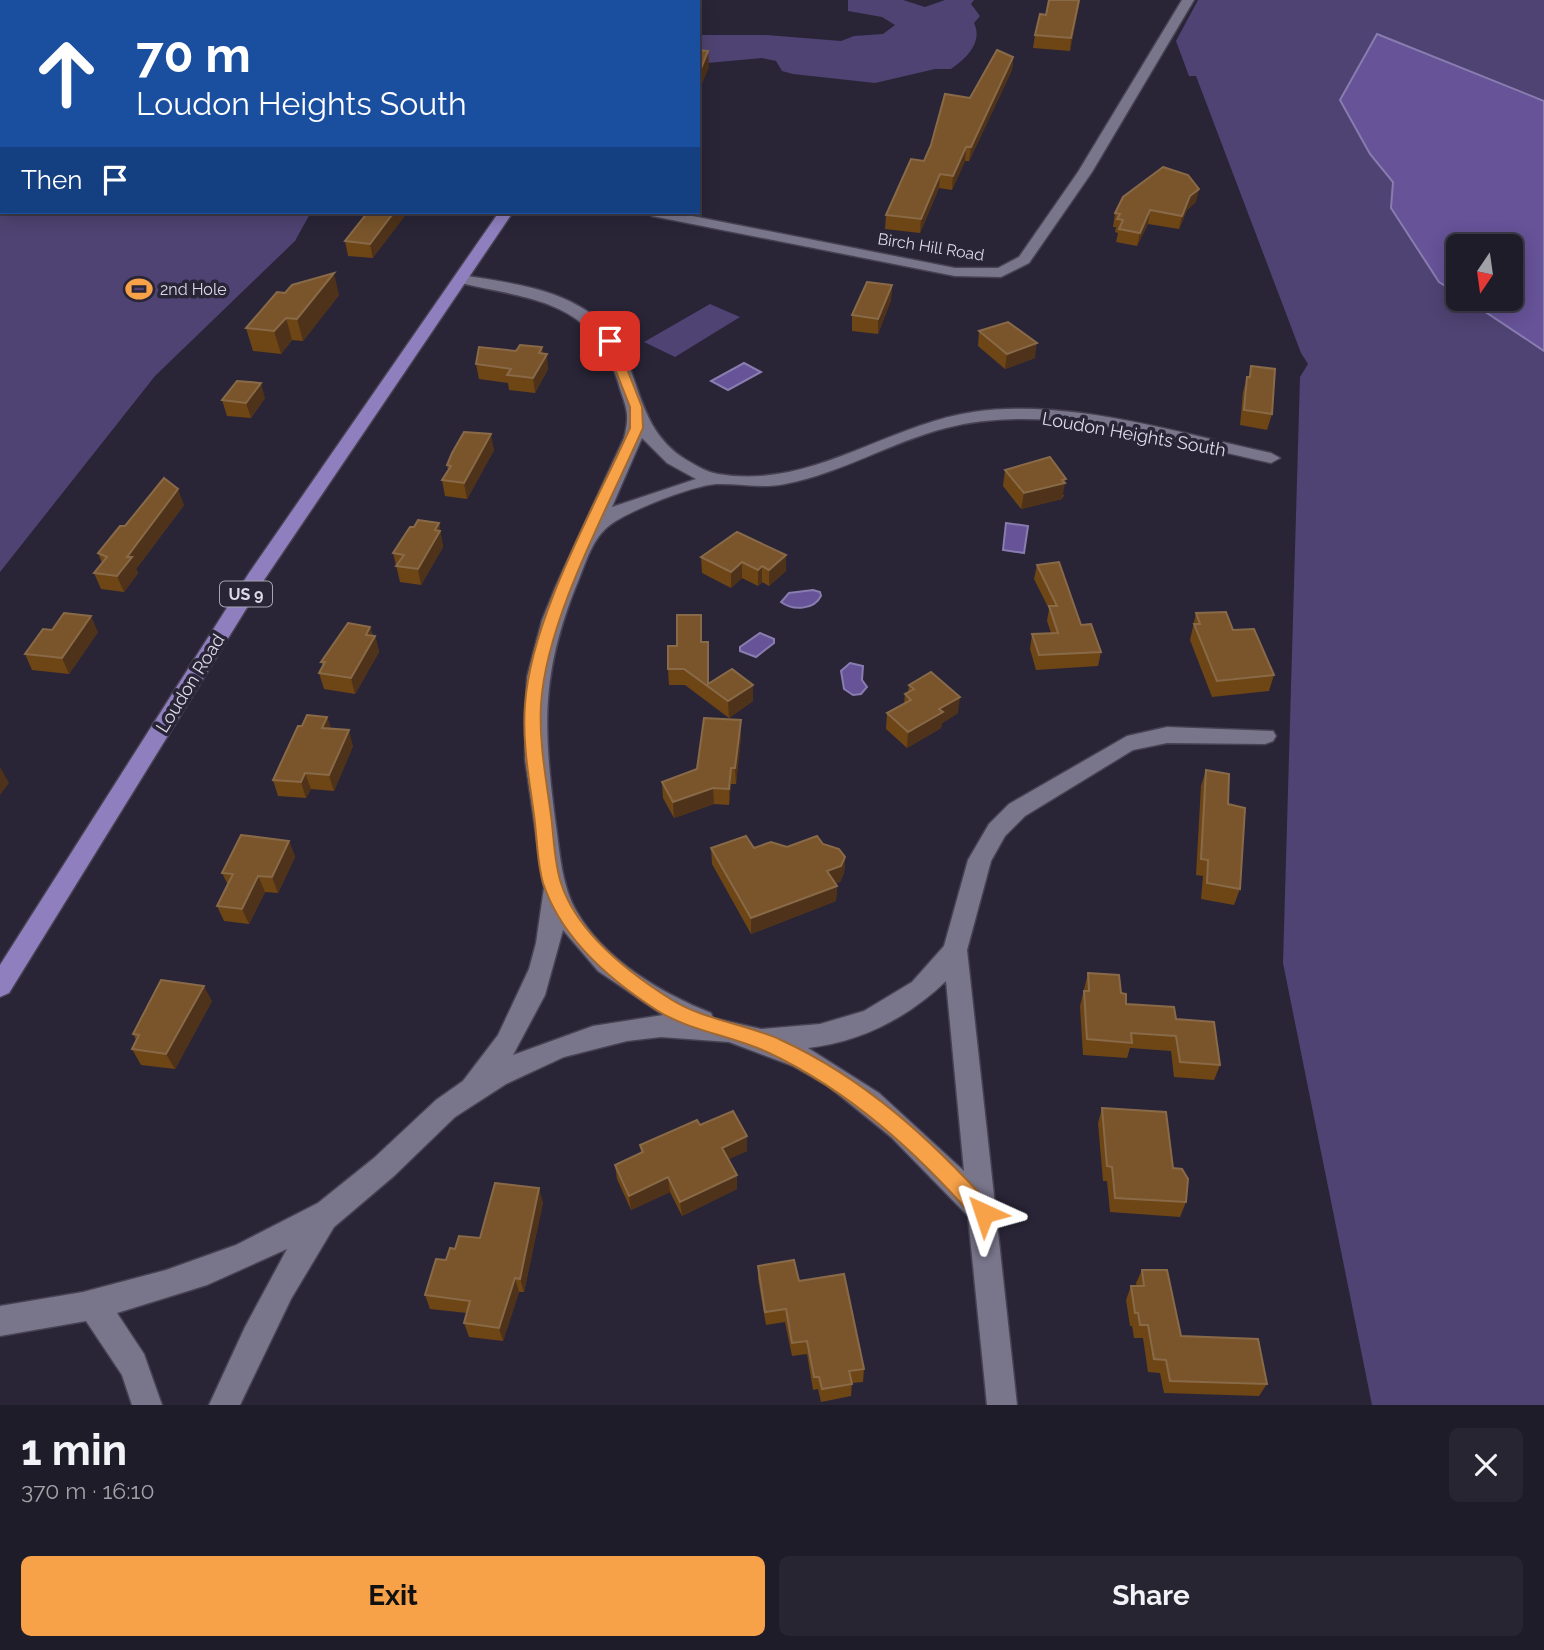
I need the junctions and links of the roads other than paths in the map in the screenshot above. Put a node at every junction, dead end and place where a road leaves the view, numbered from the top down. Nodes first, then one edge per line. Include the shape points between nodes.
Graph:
1 (1188, 0) edge
2 (505, 214) edge
3 (662, 214) edge
4 (462, 279) junction
5 (638, 417) junction
6 (1271, 458) dead end
7 (714, 479) junction
8 (593, 530) junction
9 (1265, 736) dead end
10 (552, 883) junction
11 (955, 950) junction
12 (0, 986) edge
13 (729, 1031) junction
14 (464, 1094) junction
15 (332, 1209) junction
16 (984, 1213) junction
17 (92, 1305) junction
18 (0, 1321) edge
19 (147, 1405) edge
20 (224, 1405) edge
21 (1002, 1405) edge

1 - 3 street, Birch Hill Road via 1063,206 1026,257 1006,271 956,272
2 - 4 main road, Loudon Road / US 9
4 - 5 street, Loudon Heights South via 548,299 595,324 614,348
4 - 12 main road, Loudon Road / US 9 via 263,566
5 - 7 street, Loudon Heights South via 664,452
5 - 8 street
6 - 7 street, Loudon Heights South via 1119,428 1002,415 922,429 792,480
7 - 8 street, Loudon Heights South via 627,509
8 - 10 street via 550,627 533,702 532,741
9 - 11 street via 1191,734 1139,739 1029,800 1005,820 985,849
10 - 13 street via 575,928 621,974 668,1007
10 - 14 street via 551,938 538,978 500,1054
11 - 13 street via 917,992 869,1020 793,1038
11 - 16 street
13 - 14 street via 674,1026 606,1035 542,1054
13 - 16 street via 794,1055 856,1092 939,1163
14 - 15 street
15 - 17 street via 210,1268
15 - 20 street via 261,1325
16 - 21 street
17 - 18 street
17 - 19 street via 134,1364

